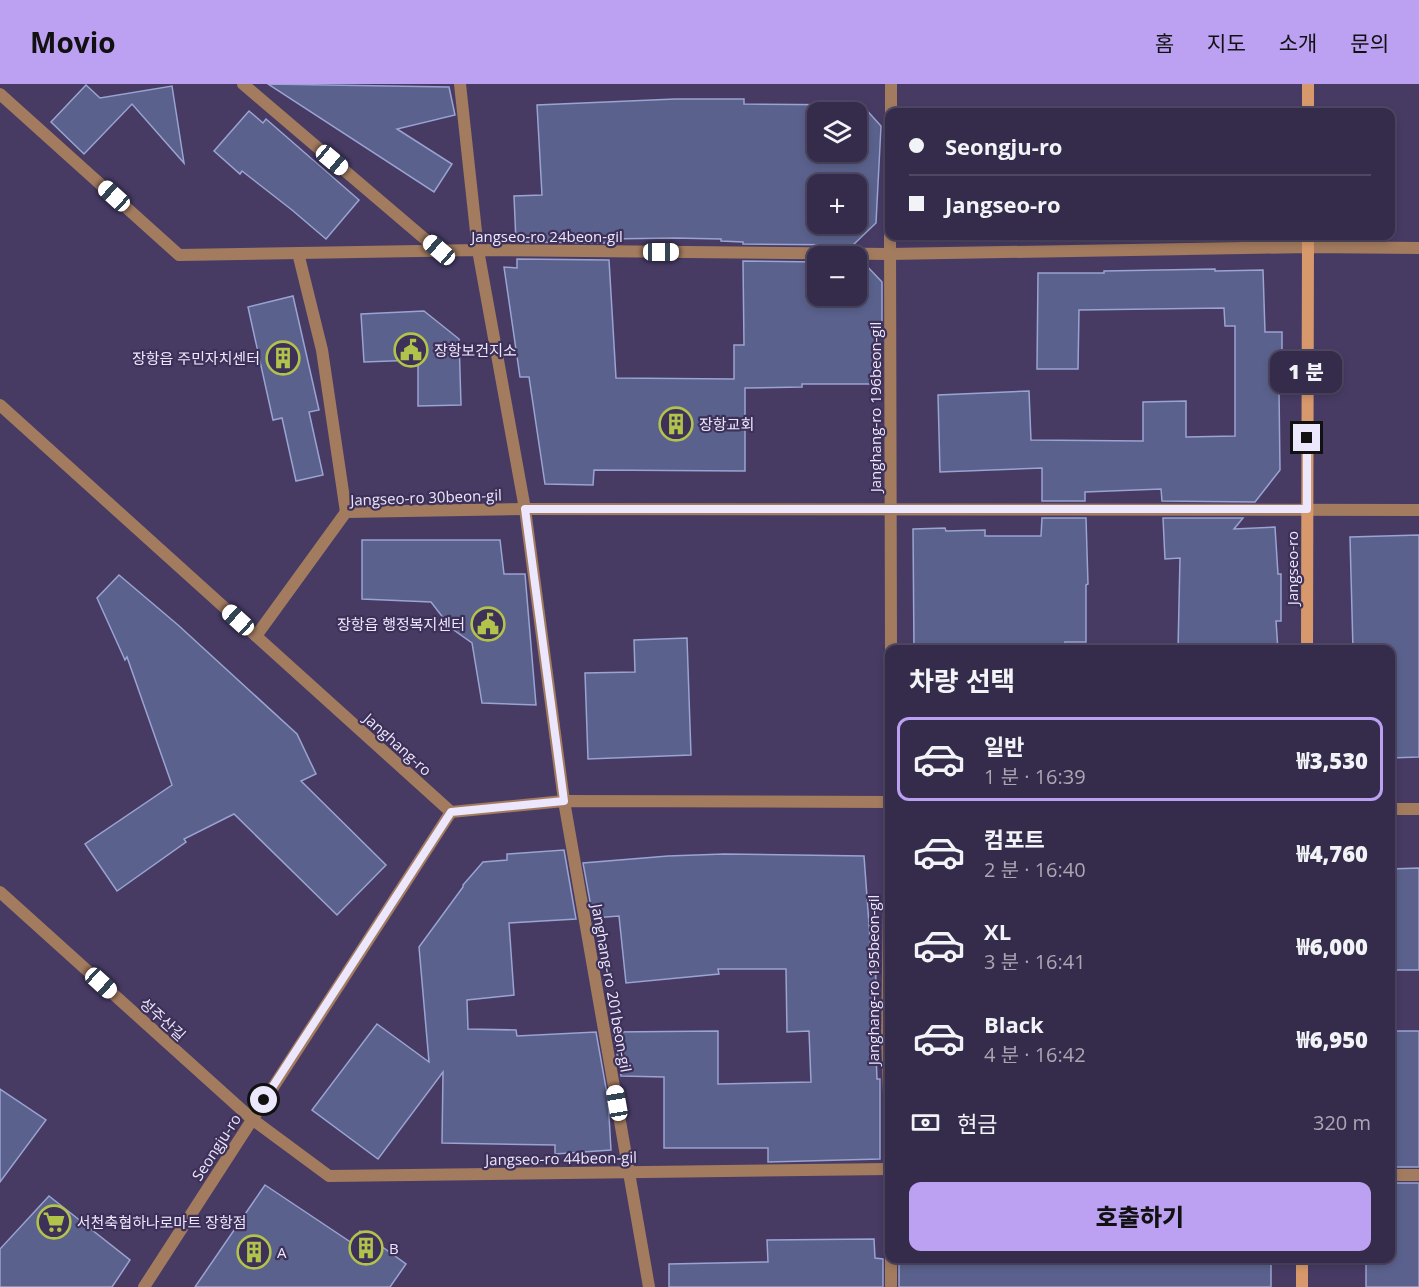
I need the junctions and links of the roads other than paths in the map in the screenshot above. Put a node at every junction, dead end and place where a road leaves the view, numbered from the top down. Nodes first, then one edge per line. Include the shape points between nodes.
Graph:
1 (243, 84) edge
2 (460, 84) edge
3 (891, 84) edge
4 (1308, 84) edge
5 (0, 94) edge
6 (891, 108) edge
7 (1308, 108) edge
8 (890, 240) edge
9 (1308, 241) edge
10 (1419, 248) edge
11 (439, 250) junction
12 (478, 250) junction
13 (298, 253) junction
14 (889, 254) junction
15 (0, 405) edge
16 (525, 509) junction
17 (891, 509) junction
18 (1307, 509) junction
19 (1419, 510) edge
20 (346, 512) junction
21 (255, 636) junction
22 (891, 645) edge
23 (1306, 645) edge
24 (564, 801) junction
25 (885, 802) edge
26 (1395, 809) edge
27 (1419, 809) edge
28 (451, 812) junction
29 (0, 892) edge
30 (252, 1119) junction
31 (885, 1169) edge
32 (630, 1172) junction
33 (1395, 1175) edge
34 (1419, 1175) edge
35 (891, 1263) edge
36 (1302, 1263) edge
37 (144, 1287) edge
38 (649, 1287) edge
39 (891, 1287) edge
40 (1302, 1287) edge

1 - 11 street
2 - 12 street, Janghang-ro 201beon-gil
3 - 6 street
4 - 7 main road
5 - 13 street, Jangseo-ro 24beon-gil via 179,255
8 - 14 street, Janghang-ro 196beon-gil
9 - 10 street, Jangseo-ro 24beon-gil
9 - 14 street, Jangseo-ro 24beon-gil
9 - 18 main road, Jangseo-ro
11 - 12 street, Jangseo-ro 24beon-gil
11 - 13 street, Jangseo-ro 24beon-gil
12 - 14 street, Jangseo-ro 24beon-gil
12 - 16 street, Janghang-ro 201beon-gil
13 - 20 street via 322,350
14 - 17 street, Janghang-ro 196beon-gil
15 - 21 street, Janghang-ro
16 - 17 street, Jangseo-ro 30beon-gil
16 - 20 street, Jangseo-ro 30beon-gil
16 - 24 street, Janghang-ro 201beon-gil
17 - 18 street, Jangseo-ro 30beon-gil
17 - 22 street, Janghang-ro 196beon-gil
18 - 19 street, Jangseo-ro 30beon-gil
18 - 23 main road, Jangseo-ro
20 - 21 street, Jangseo-ro 30beon-gil
21 - 28 street, Janghang-ro
24 - 25 street
24 - 28 street
24 - 32 street, Janghang-ro 201beon-gil
26 - 27 street
28 - 30 street, Seongju-ro
29 - 30 street, 성주산길
30 - 32 street, Jangseo-ro 44beon-gil via 329,1176
30 - 37 street, Seongju-ro
31 - 32 street, Jangseo-ro 44beon-gil
32 - 38 street, Janghang-ro 201beon-gil
33 - 34 street
35 - 39 street
36 - 40 main road

